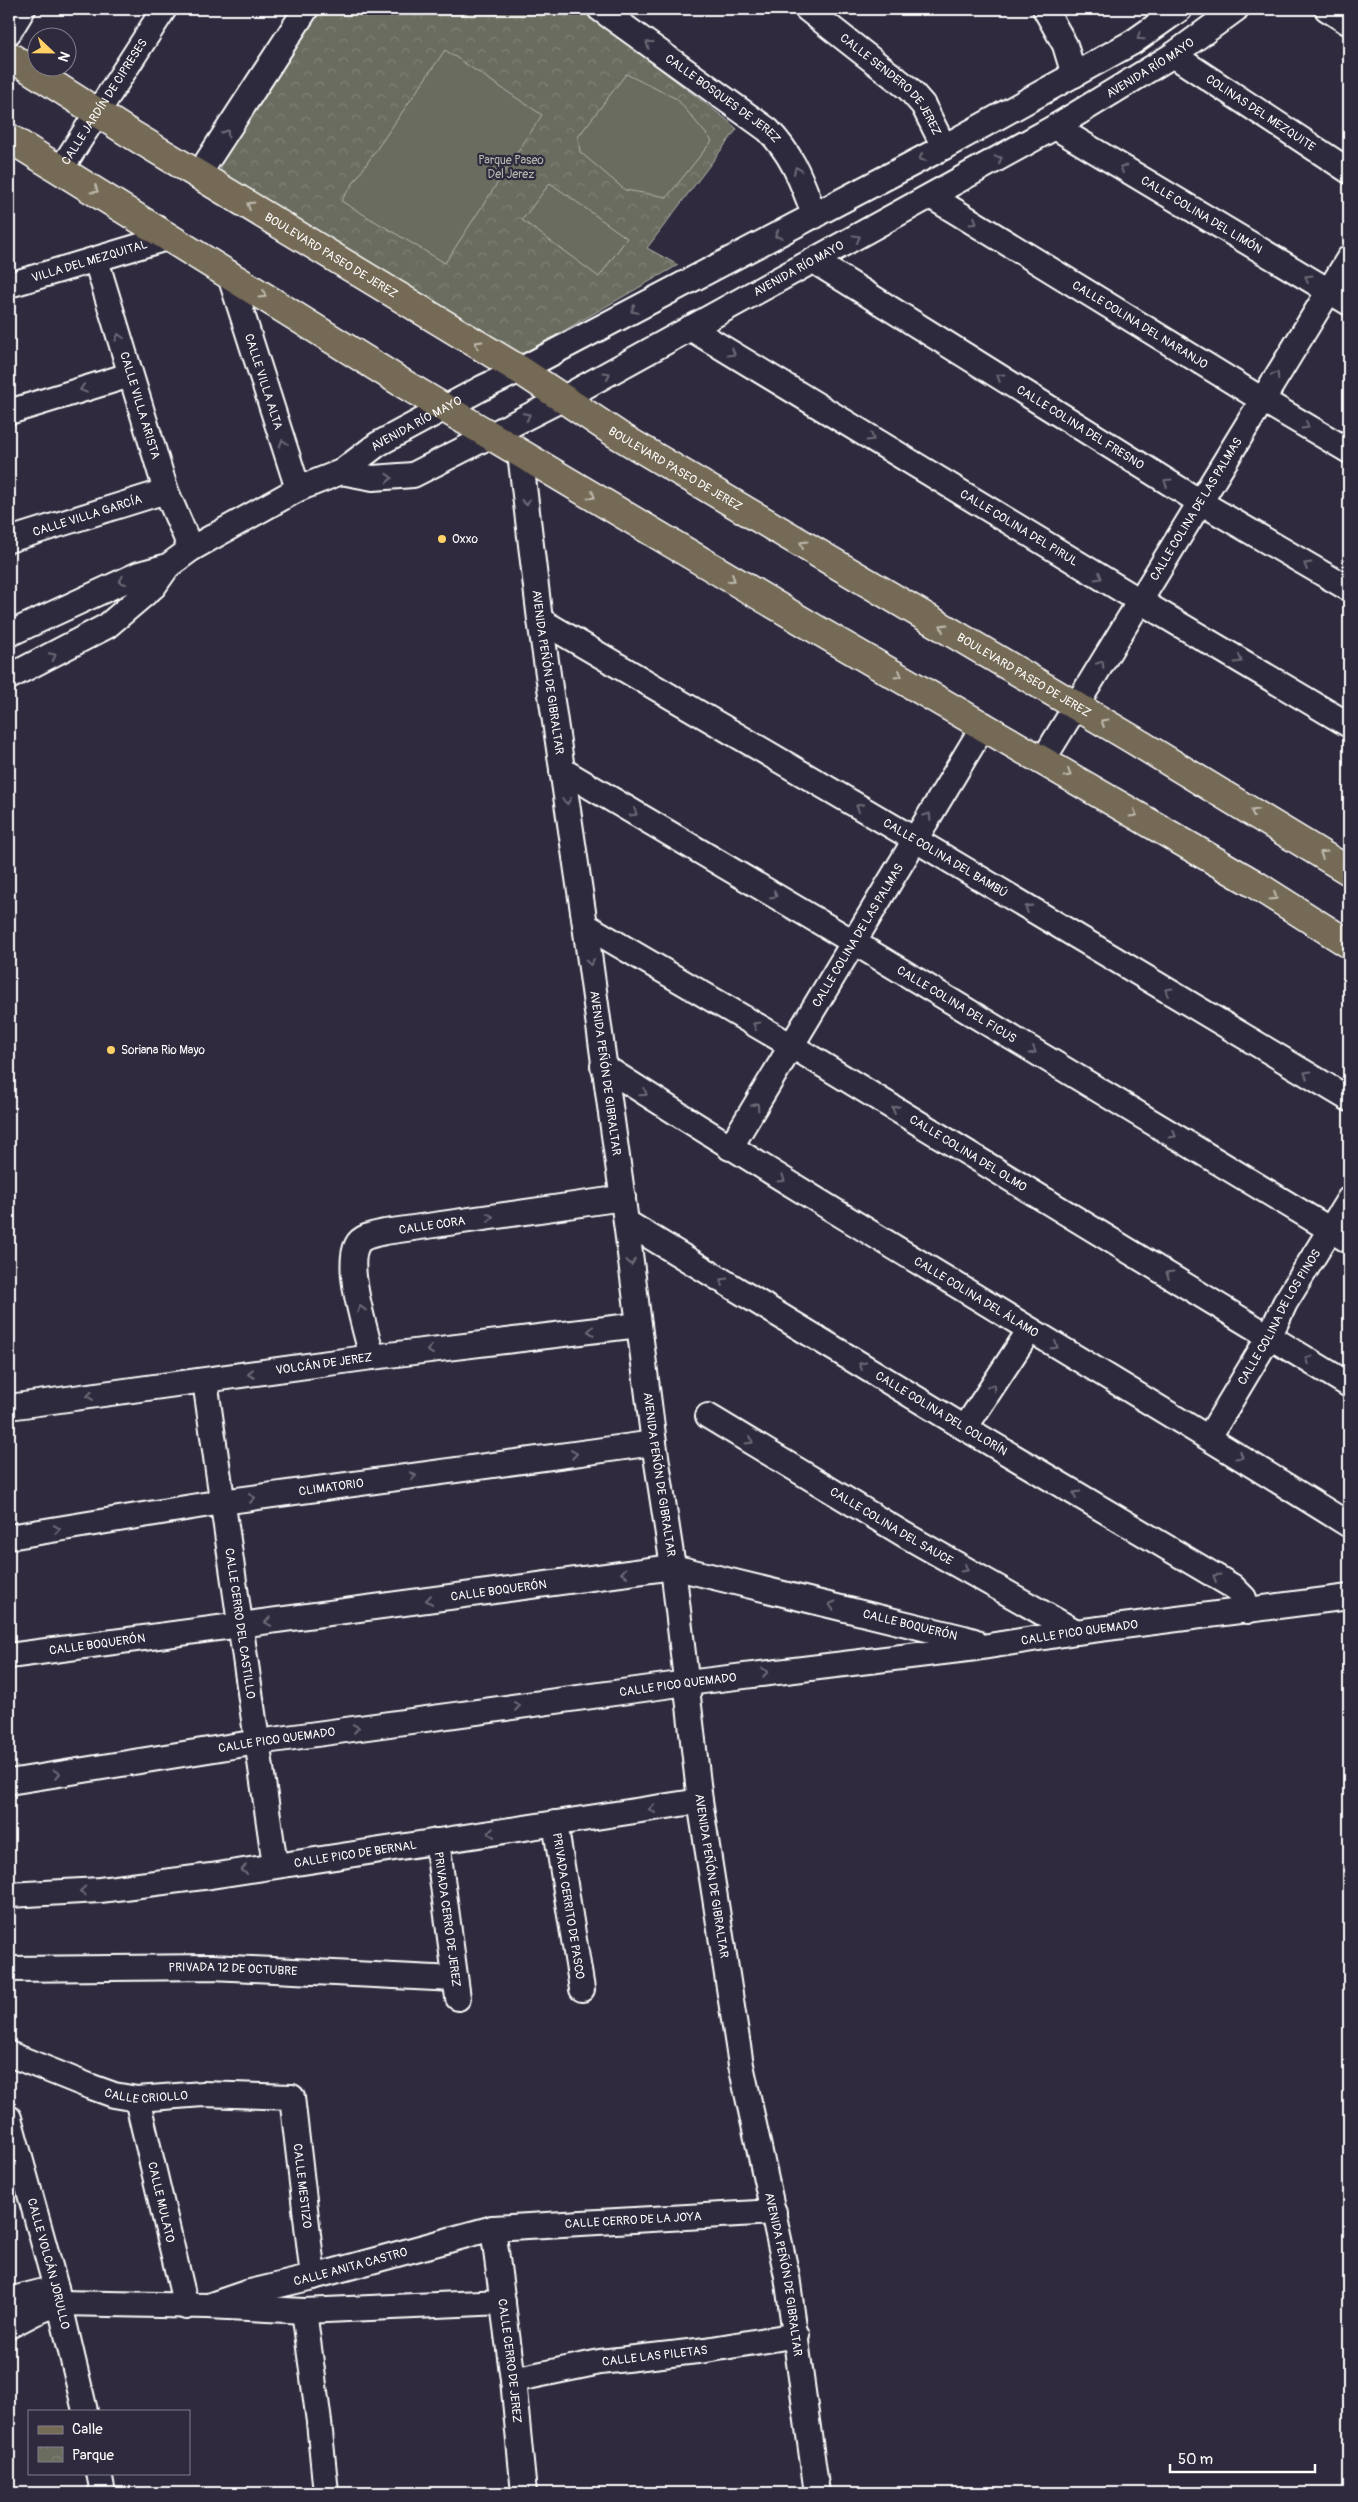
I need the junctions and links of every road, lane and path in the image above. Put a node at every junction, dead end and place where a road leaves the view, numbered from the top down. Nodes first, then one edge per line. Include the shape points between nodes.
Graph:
1 (23, 9) edge
2 (164, 9) edge
3 (306, 9) edge
4 (600, 9) edge
5 (807, 9) edge
6 (1045, 9) edge
7 (1180, 9) edge
8 (1236, 9) edge
9 (1327, 9) edge
10 (1349, 23) edge
11 (9, 32) edge
12 (1173, 55) junction
13 (9, 56) edge
14 (1074, 75) junction
15 (97, 112) junction
16 (1055, 127) junction
17 (944, 146) junction
18 (15, 148) edge
19 (61, 169) junction
20 (1349, 171) edge
21 (199, 174) junction
22 (932, 197) junction
23 (815, 216) junction
24 (170, 237) junction
25 (1349, 258) edge
26 (96, 260) junction
27 (814, 261) junction
28 (229, 273) junction
29 (9, 285) edge
30 (1339, 297) edge
31 (690, 328) junction
32 (520, 370) junction
33 (130, 375) junction
34 (564, 398) junction
35 (1261, 399) junction
36 (446, 407) junction
37 (9, 412) edge
38 (491, 436) junction
39 (1349, 451) edge
40 (520, 453) junction
41 (341, 472) junction
42 (298, 489) junction
43 (166, 491) junction
44 (1200, 502) junction
45 (9, 540) edge
46 (190, 549) junction
47 (168, 566) junction
48 (1349, 589) edge
49 (1140, 601) junction
50 (540, 620) junction
51 (9, 634) edge
52 (9, 677) edge
53 (1075, 705) junction
54 (984, 725) junction
55 (1349, 725) edge
56 (1043, 760) junction
57 (562, 770) junction
58 (914, 839) junction
59 (1349, 871) edge
60 (585, 925) junction
61 (855, 943) junction
62 (1349, 944) edge
63 (792, 1046) junction
64 (604, 1066) junction
65 (1349, 1100) edge
66 (730, 1148) junction
67 (623, 1198) junction
68 (1349, 1199) edge
69 (626, 1222) junction
70 (1340, 1236) edge
71 (640, 1325) junction
72 (1029, 1331) junction
73 (1270, 1335) junction
74 (372, 1357) junction
75 (205, 1381) junction
76 (1349, 1385) edge
77 (9, 1407) edge
78 (708, 1416) dead end
79 (965, 1428) junction
80 (1209, 1437) junction
81 (654, 1443) junction
82 (222, 1502) junction
83 (1349, 1525) edge
84 (9, 1537) edge
85 (673, 1567) junction
86 (1349, 1597) edge
87 (1247, 1611) junction
88 (240, 1626) junction
89 (1076, 1632) junction
90 (976, 1648) junction
91 (9, 1656) edge
92 (687, 1683) junction
93 (258, 1742) junction
94 (9, 1782) edge
95 (700, 1802) junction
96 (555, 1823) junction
97 (437, 1841) junction
98 (274, 1865) junction
99 (9, 1895) edge
100 (9, 1969) edge
101 (457, 1988) joint
102 (582, 1989) dead end
103 (9, 2054) edge
104 (292, 2097) joint
105 (136, 2099) junction
106 (9, 2118) edge
107 (15, 2167) edge
108 (774, 2212) junction
109 (493, 2228) junction
110 (313, 2277) junction
111 (58, 2296) junction
112 (9, 2300) edge
113 (503, 2302) junction
114 (197, 2306) junction
115 (304, 2311) junction
116 (9, 2326) edge
117 (796, 2335) junction
118 (512, 2380) junction
119 (85, 2410) edge
120 (99, 2474) edge
121 (104, 2493) edge
122 (326, 2493) edge
123 (524, 2493) edge
124 (817, 2493) edge

1 - 11 street
2 - 15 street, CALLE JARDÍN DE CIPRESES
21 -> 3 street
23 -> 4 street, CALLE BOSQUES DE JEREZ via 795,164 768,130
5 - 17 street, CALLE SENDERO DE JEREZ via 909,89 924,106
6 - 14 street via 1065,45
7 -> 14 street, AVENIDA RÍO MAYO via 1133,42
8 - 12 street, AVENIDA RÍO MAYO
9 - 10 street
12 - 16 street, AVENIDA RÍO MAYO
12 - 20 street, COLINAS DEL MEZQUITE
13 - 15 main road, BOULEVARD PASEO DE JEREZ
14 - 17 street, AVENIDA RÍO MAYO
15 - 19 street, CALLE JARDÍN DE CIPRESES
15 - 21 main road, BOULEVARD PASEO DE JEREZ
22 -> 16 street, AVENIDA RÍO MAYO
30 -> 16 street, CALLE COLINA DEL LIMÓN
17 -> 23 street, AVENIDA RÍO MAYO
18 - 19 main road
19 -> 24 main road
32 -> 21 main road, BOULEVARD PASEO DE JEREZ
27 -> 22 street, AVENIDA RÍO MAYO
22 -> 35 street, CALLE COLINA DEL NARANJO
23 -> 32 street, AVENIDA RÍO MAYO
24 - 26 street, VILLA DEL MEZQUITAL
24 - 28 main road
25 - 30 street, CALLE COLINA DE LAS PALMAS
26 - 29 street, VILLA DEL MEZQUITAL
33 -> 26 street, CALLE VILLA ARISTA
27 - 31 street, AVENIDA RÍO MAYO
44 -> 27 street, CALLE COLINA DEL FRESNO
28 -> 36 main road
42 -> 28 street, CALLE VILLA ALTA
35 -> 30 street, CALLE COLINA DE LAS PALMAS
34 -> 31 street, AVENIDA RÍO MAYO
31 -> 49 street, CALLE COLINA DEL PIRUL
32 - 34 main road, BOULEVARD PASEO DE JEREZ
32 - 36 street, AVENIDA RÍO MAYO
33 -> 37 street
33 - 43 street, CALLE VILLA ARISTA
38 -> 34 street, AVENIDA RÍO MAYO
53 -> 34 main road, BOULEVARD PASEO DE JEREZ via 618,434
35 -> 39 street, CALLE COLINA DEL NARANJO
35 - 44 street, CALLE COLINA DE LAS PALMAS
36 - 38 main road
36 - 41 street, AVENIDA RÍO MAYO via 378,444
38 - 40 main road
41 -> 38 street, AVENIDA RÍO MAYO via 373,478 412,475
40 -> 50 street, AVENIDA PEÑÓN DE GIBRALTAR
40 -> 54 main road
41 - 42 street, AVENIDA RÍO MAYO
42 - 46 street, AVENIDA RÍO MAYO
43 - 45 street, CALLE VILLA GARCÍA
43 - 46 street, CALLE VILLA ARISTA
48 -> 44 street, CALLE COLINA DEL FRESNO
44 - 49 street, CALLE COLINA DE LAS PALMAS
46 - 47 street, AVENIDA RÍO MAYO
47 -> 51 street, AVENIDA RÍO MAYO via 132,577
52 -> 47 street, AVENIDA RÍO MAYO via 107,626 154,586
53 -> 49 street, CALLE COLINA DE LAS PALMAS
49 -> 55 street, CALLE COLINA DEL PIRUL
50 - 57 street, AVENIDA PEÑÓN DE GIBRALTAR
58 -> 50 street, CALLE COLINA DEL BAMBÚ
53 - 56 street, CALLE COLINA DE LAS PALMAS
59 -> 53 main road, BOULEVARD PASEO DE JEREZ
54 - 56 main road
58 -> 54 street, CALLE COLINA DE LAS PALMAS
56 -> 62 main road via 1253,883
57 -> 60 street, AVENIDA PEÑÓN DE GIBRALTAR
57 -> 61 street, CALLE COLINA DEL FICUS
58 - 61 street, CALLE COLINA DE LAS PALMAS
65 -> 58 street, CALLE COLINA DEL BAMBÚ
63 -> 60 street, CALLE COLINA DEL OLMO
60 -> 64 street, AVENIDA PEÑÓN DE GIBRALTAR
61 - 63 street, CALLE COLINA DE LAS PALMAS
61 -> 70 street, CALLE COLINA DEL FICUS
66 -> 63 street, CALLE COLINA DE LAS PALMAS
73 -> 63 street, CALLE COLINA DEL OLMO
64 -> 66 street, CALLE COLINA DEL ÁLAMO
64 - 67 street, AVENIDA PEÑÓN DE GIBRALTAR
66 -> 72 street, CALLE COLINA DEL ÁLAMO
67 - 69 street, AVENIDA PEÑÓN DE GIBRALTAR
74 -> 67 street, CALLE CORA via 354,1283 354,1253 363,1239 385,1232
68 - 70 street, CALLE COLINA DE LOS PINOS
69 -> 71 street, AVENIDA PEÑÓN DE GIBRALTAR
79 -> 69 street, CALLE COLINA DEL COLORÍN
70 - 73 street, CALLE COLINA DE LOS PINOS via 1285,1303
71 -> 74 street, VOLCÁN DE JEREZ
71 - 81 street, AVENIDA PEÑÓN DE GIBRALTAR
79 -> 72 street
72 -> 80 street, CALLE COLINA DEL ÁLAMO
76 -> 73 street, CALLE COLINA DEL OLMO
73 - 80 street, CALLE COLINA DE LOS PINOS
74 -> 75 street, VOLCÁN DE JEREZ
75 -> 77 street, VOLCÁN DE JEREZ
75 - 82 street, CALLE CERRO DEL CASTILLO
78 -> 89 street, CALLE COLINA DEL SAUCE
87 -> 79 street, CALLE COLINA DEL COLORÍN via 1244,1598 1232,1586
80 -> 83 street, CALLE COLINA DEL ÁLAMO
82 -> 81 street, CLIMATORIO
81 - 85 street, AVENIDA PEÑÓN DE GIBRALTAR
84 -> 82 street, CLIMATORIO
82 - 88 street, CALLE CERRO DEL CASTILLO
85 -> 88 street, CALLE BOQUERÓN
90 -> 85 street, CALLE BOQUERÓN via 974,1642 964,1638
85 - 92 street, AVENIDA PEÑÓN DE GIBRALTAR
86 - 87 street, CALLE PICO QUEMADO
87 - 89 street, CALLE PICO QUEMADO
88 - 91 street, CALLE BOQUERÓN
88 - 93 street, CALLE CERRO DEL CASTILLO
89 - 90 street, CALLE PICO QUEMADO
92 -> 90 street, CALLE PICO QUEMADO
93 -> 92 street, CALLE PICO QUEMADO
92 - 95 street, AVENIDA PEÑÓN DE GIBRALTAR
94 -> 93 street, CALLE PICO QUEMADO
93 - 98 street, CALLE CERRO DEL CASTILLO
95 -> 96 street, CALLE PICO DE BERNAL
95 - 108 street, AVENIDA PEÑÓN DE GIBRALTAR via 741,2065
96 -> 97 street, CALLE PICO DE BERNAL
96 - 102 street, PRIVADA CERRITO DE PASCO
97 - 98 street, CALLE PICO DE BERNAL
97 - 101 street, PRIVADA CERRO DE JEREZ
98 -> 99 street, CALLE PICO DE BERNAL via 100,1890
100 - 101 street, PRIVADA 12 DE OCTUBRE via 212,1967
103 - 105 street, CALLE CRIOLLO via 114,2095
104 - 105 street, CALLE CRIOLLO via 203,2094
104 - 110 street, CALLE MESTIZO
105 - 114 street, CALLE MULATO
106 - 107 street, CALLE VOLCÁN JORULLO
107 - 111 street, CALLE VOLCÁN JORULLO
108 - 109 street, CALLE CERRO DE LA JOYA
108 - 117 street, AVENIDA PEÑÓN DE GIBRALTAR
109 - 110 street, CALLE ANITA CASTRO
109 - 113 street, CALLE CERRO DE JEREZ
110 - 114 street, CALLE ANITA CASTRO
111 - 112 street
111 - 114 street, CALLE ANITA CASTRO
111 - 116 street
111 - 119 street, CALLE VOLCÁN JORULLO
113 - 115 street, CALLE ANITA CASTRO
113 - 118 street, CALLE CERRO DE JEREZ
114 - 115 street, CALLE ANITA CASTRO
115 - 122 street
117 - 118 street, CALLE LAS PILETAS via 706,2350 600,2362
117 - 124 street, AVENIDA PEÑÓN DE GIBRALTAR
118 - 123 street, CALLE CERRO DE JEREZ
120 - 121 street

